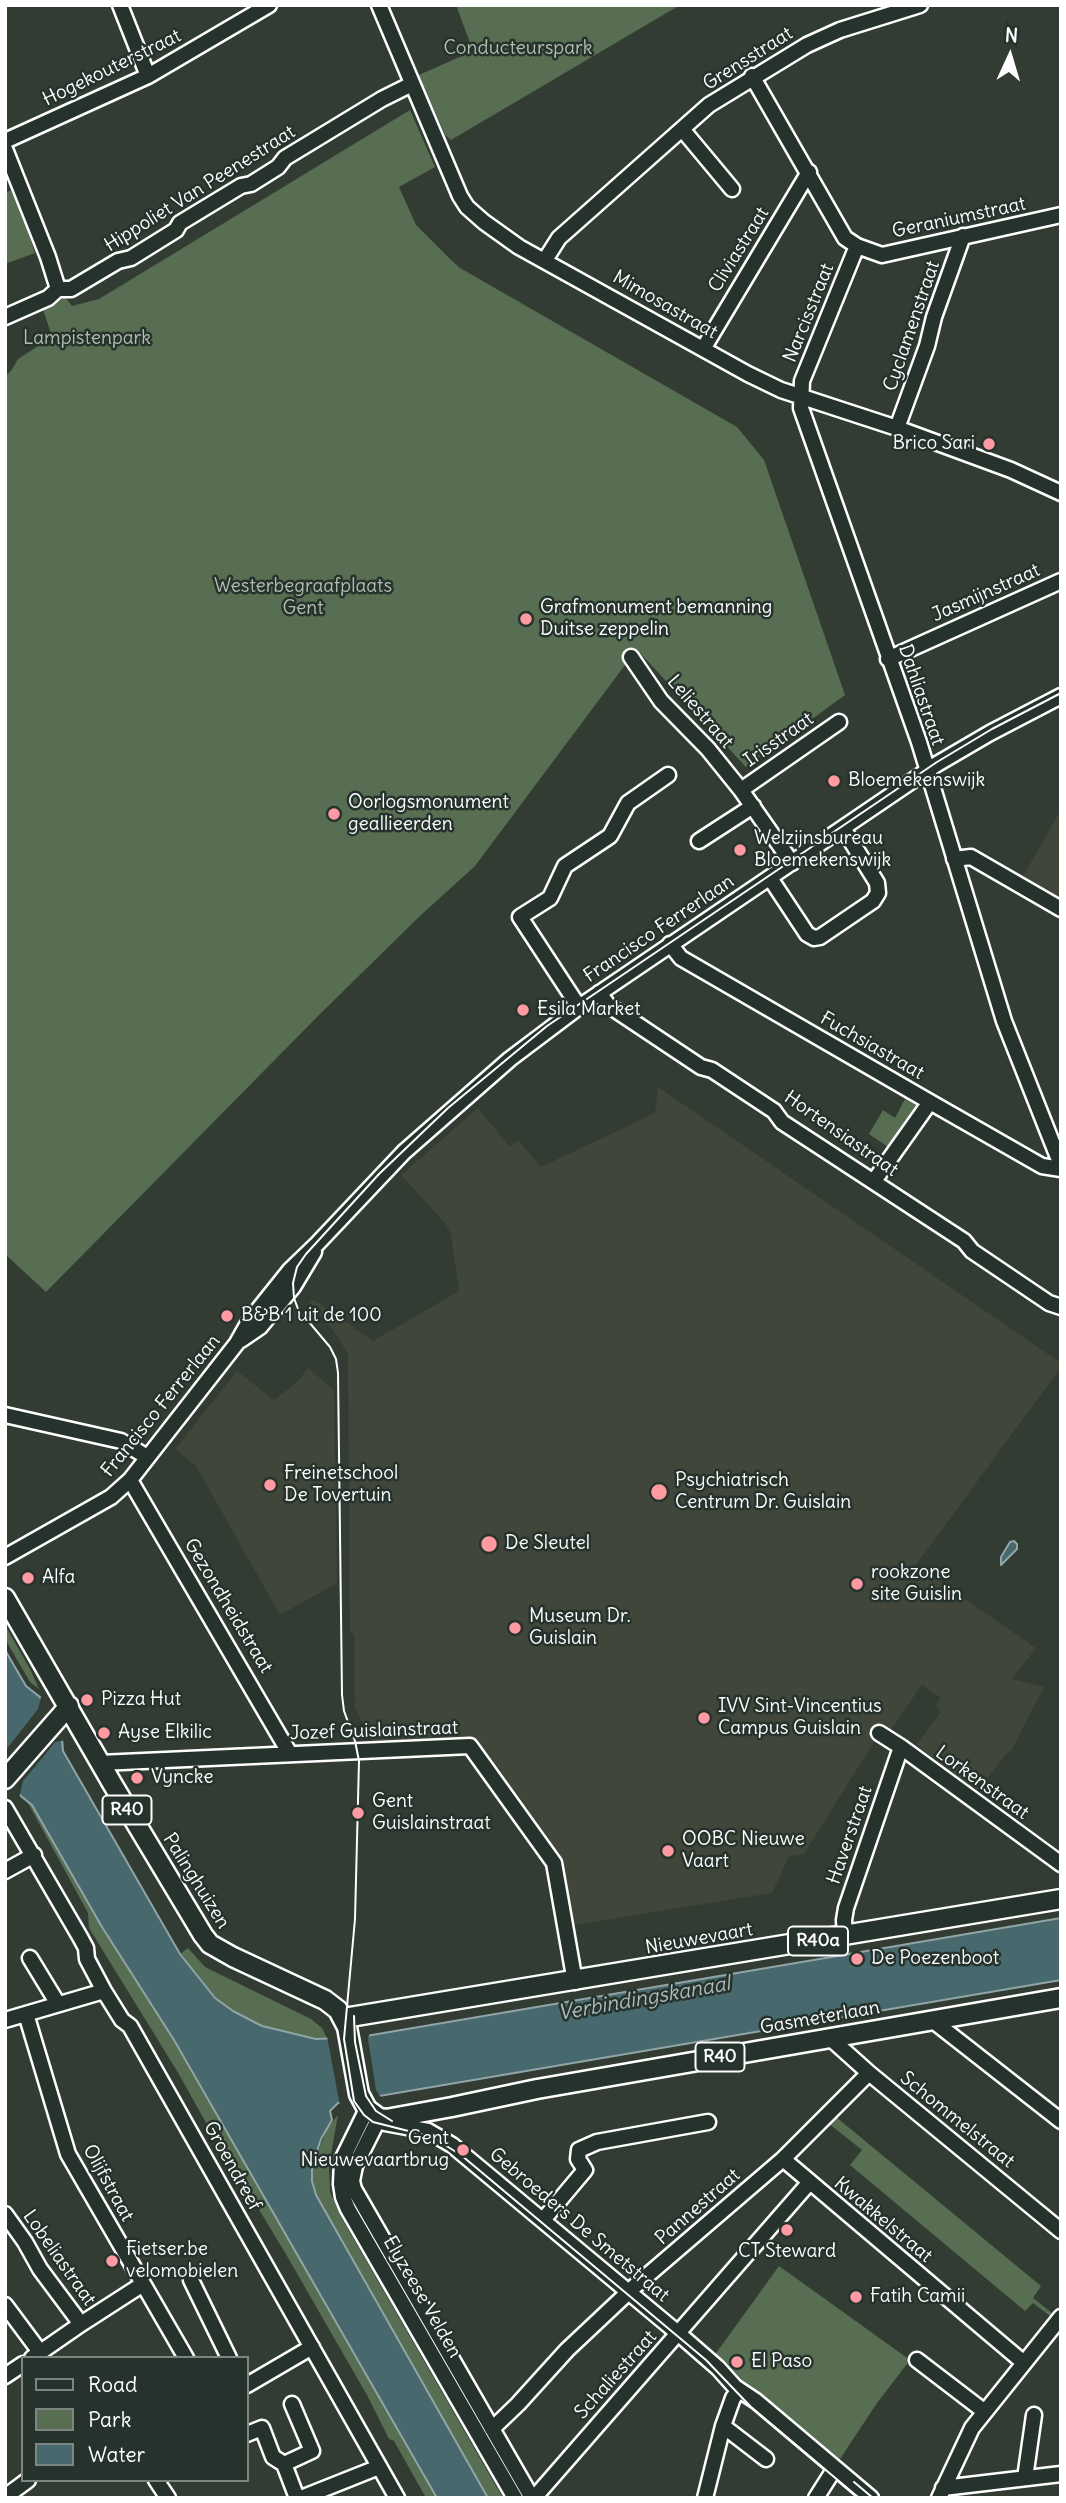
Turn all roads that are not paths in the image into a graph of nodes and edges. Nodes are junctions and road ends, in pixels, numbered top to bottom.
1 (120, 5) edge
2 (269, 5) edge
3 (379, 5) edge
4 (920, 5) edge
5 (148, 76) junction
6 (752, 76) junction
7 (412, 84) junction
8 (682, 129) junction
9 (5, 141) edge
10 (5, 149) edge
11 (809, 172) junction
12 (11, 181) edge
13 (732, 188) dead end
14 (1061, 215) edge
15 (963, 236) junction
16 (857, 246) junction
17 (545, 260) junction
18 (58, 289) junction
19 (5, 317) edge
20 (703, 349) junction
21 (801, 396) junction
22 (897, 428) junction
23 (1061, 493) edge
24 (1061, 581) edge
25 (631, 657) dead end
26 (888, 659) junction
27 (1061, 696) edge
28 (839, 722) dead end
29 (927, 771) junction
30 (668, 775) dead end
31 (741, 790) junction
32 (753, 806) junction
33 (843, 828) junction
34 (699, 841) dead end
35 (954, 859) junction
36 (792, 863) junction
37 (770, 878) junction
38 (1061, 909) edge
39 (670, 944) junction
40 (598, 993) junction
41 (579, 1007) junction
42 (930, 1102) junction
43 (1061, 1167) edge
44 (874, 1181) junction
45 (1061, 1307) edge
46 (5, 1415) edge
47 (147, 1457) junction
48 (130, 1480) junction
49 (5, 1558) edge
50 (5, 1598) edge
51 (61, 1707) junction
52 (879, 1733) dead end
53 (901, 1747) junction
54 (290, 1754) junction
55 (100, 1763) junction
56 (5, 1764) edge
57 (5, 1779) edge
58 (5, 1808) edge
59 (34, 1855) junction
60 (1061, 1864) edge
61 (5, 1871) edge
62 (1061, 1899) edge
63 (845, 1936) junction
64 (30, 1958) dead end
65 (575, 1982) junction
66 (104, 1991) junction
67 (1061, 1998) edge
68 (58, 2004) junction
69 (26, 2014) junction
70 (5, 2020) edge
71 (932, 2020) junction
72 (346, 2026) junction
73 (830, 2038) junction
74 (869, 2073) junction
75 (370, 2111) junction
76 (1061, 2121) edge
77 (708, 2122) dead end
78 (783, 2159) junction
79 (809, 2183) junction
80 (5, 2214) edge
81 (543, 2220) junction
82 (1061, 2231) edge
83 (191, 2280) dead end
84 (143, 2284) junction
85 (629, 2292) junction
86 (5, 2305) edge
87 (1061, 2317) edge
88 (81, 2324) junction
89 (679, 2333) junction
90 (312, 2347) junction
91 (36, 2355) edge
92 (185, 2356) edge
93 (228, 2356) edge
94 (917, 2360) dead end
95 (1024, 2363) junction
96 (21, 2365) edge
97 (5, 2376) edge
98 (248, 2384) edge
99 (739, 2390) junction
100 (292, 2403) dead end
101 (985, 2412) junction
102 (1034, 2415) dead end
103 (723, 2426) junction
104 (492, 2429) junction
105 (248, 2434) edge
106 (766, 2459) dead end
107 (284, 2464) junction
108 (379, 2468) junction
109 (833, 2471) junction
110 (1061, 2474) edge
111 (1025, 2478) junction
112 (25, 2482) edge
113 (157, 2482) edge
114 (941, 2493) edge
115 (5, 2497) edge
116 (168, 2498) edge
117 (299, 2498) edge
118 (397, 2498) edge
119 (515, 2498) edge
120 (533, 2498) edge
121 (705, 2498) edge
122 (816, 2498) edge
123 (861, 2498) edge
124 (871, 2498) edge

1 - 5 street
2 - 5 street, Hogekouterstraat
3 - 7 street, Mimosastraat
4 - 6 street, Grensstraat
5 - 9 street, Hogekouterstraat
6 - 8 street, Grensstraat
6 - 11 street
7 - 17 street, Mimosastraat
7 - 18 street, Hippoliet Van Peenestraat
8 - 13 street
8 - 17 street, Grensstraat
10 - 12 street
11 - 16 street
11 - 20 street, Cliviastraat
12 - 18 street
14 - 15 street, Geraniumstraat
15 - 16 street, Geraniumstraat
15 - 22 street, Cyclamenstraat
16 - 21 street, Narcisstraat
17 - 20 street, Mimosastraat
18 - 19 street, Hippoliet Van Peenestraat
20 - 21 street, Mimosastraat
21 - 22 street, Mimosastraat
21 - 26 street, Dahliastraat
22 - 23 street, Mimosastraat
24 - 26 street, Jasmijnstraat
25 - 31 street, Leliestraat
26 - 29 street, Dahliastraat
27 - 29 street, Francisco Ferrerlaan
28 - 31 street, Irisstraat
29 - 33 street, Francisco Ferrerlaan
29 - 35 street, Dahliastraat
30 - 41 street
31 - 32 street, Leliestraat
32 - 34 street
32 - 36 street, Leliestraat
33 - 36 street, Francisco Ferrerlaan
33 - 37 street
35 - 38 street
35 - 43 street, Dahliastraat
36 - 37 street, Francisco Ferrerlaan
37 - 39 street, Francisco Ferrerlaan
39 - 40 street, Francisco Ferrerlaan
39 - 42 street, Fuchsiastraat
40 - 41 street, Francisco Ferrerlaan
40 - 44 street, Hortensiastraat
41 - 47 street, Francisco Ferrerlaan
42 - 43 street, Fuchsiastraat
42 - 44 street
44 - 45 street, Hortensiastraat
46 - 47 street
47 - 48 street, Francisco Ferrerlaan
48 - 49 street, Francisco Ferrerlaan
48 - 54 street, Gezondheidstraat
50 - 51 main road, Palinghuizen
51 - 55 main road, Palinghuizen / R40
51 - 56 main road
51 - 57 main road
52 - 53 street, Lorkenstraat
53 - 60 street, Lorkenstraat
53 - 63 street, Haverstraat
54 - 55 street, Jozef Guislainstraat
54 - 65 street, Jozef Guislainstraat
55 - 72 main road, Palinghuizen / R40
58 - 59 street, Groendreef
59 - 61 street
59 - 66 street, Groendreef
62 - 63 main road, Nieuwevaart / R40a
63 - 65 main road, Nieuwevaart / R40a
64 - 68 street
65 - 72 main road, Nieuwevaart / R40a
66 - 68 street
66 - 90 street, Groendreef
67 - 71 main road, Gasmeterlaan / R40
68 - 69 street
69 - 70 street
69 - 84 street, Olijfstraat
71 - 73 main road, Gasmeterlaan / R40
71 - 76 street
72 - 75 main road
73 - 74 street, Schommelstraat
73 - 75 main road, Gasmeterlaan / R40
74 - 78 street, Pannestraat
74 - 82 street, Schommelstraat
75 - 81 street, Gebroeders De Smetstraat
75 - 104 street, Elyzeese Velden
75 - 119 street, Elyzeese Velden
77 - 81 street
78 - 79 street, Kwakkelstraat
78 - 85 street, Pannestraat
79 - 89 street, Schaliestraat
79 - 95 street, Kwakkelstraat
80 - 88 street, Lobeliastraat
81 - 85 street, Gebroeders De Smetstraat
83 - 93 street
84 - 88 street
84 - 92 street, Olijfstraat
85 - 89 street, Gebroeders De Smetstraat
85 - 104 street, Pannestraat
86 - 91 street
87 - 95 street
88 - 91 street
89 - 99 street, Gebroeders De Smetstraat
89 - 120 street, Schaliestraat
90 - 98 street
90 - 108 street, Groendreef
94 - 101 street
95 - 101 street
96 - 97 street
99 - 103 street
99 - 109 street, Gebroeders De Smetstraat
100 - 107 street
101 - 114 street
102 - 111 street
103 - 106 street
103 - 121 street
104 - 120 street, Elyzeese Velden
105 - 107 street
107 - 117 street
108 - 117 street
108 - 118 street, Groendreef
109 - 122 street
109 - 123 street, Gebroeders De Smetstraat
109 - 124 street, Gebroeders De Smetstraat
110 - 111 street
111 - 114 street
112 - 115 street
113 - 116 street

